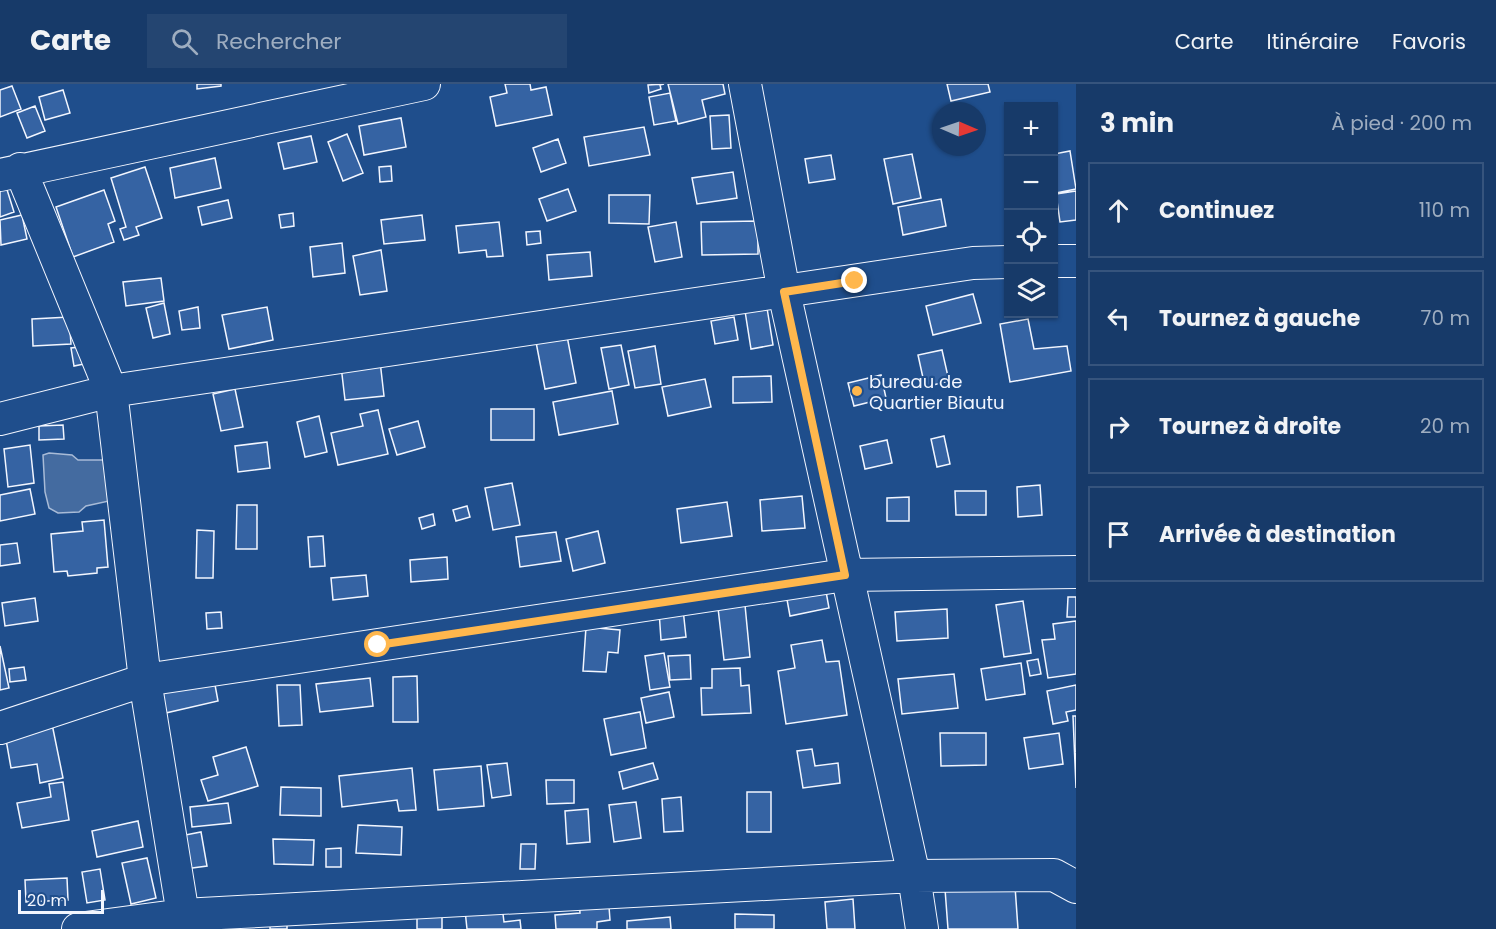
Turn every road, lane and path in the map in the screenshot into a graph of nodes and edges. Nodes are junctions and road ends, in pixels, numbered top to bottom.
1 (424, 84) edge
2 (745, 84) edge
3 (10, 172) edge
4 (1058, 261) edge
5 (1076, 261) edge
6 (1004, 262) edge
7 (784, 292) junction
8 (111, 391) junction
9 (0, 419) edge
10 (1076, 573) edge
11 (845, 575) junction
12 (145, 680) junction
13 (0, 728) edge
14 (914, 876) junction
15 (1076, 886) edge
16 (183, 915) junction
17 (78, 929) edge
18 (922, 929) edge

1 - 3 street
2 - 7 street
3 - 8 street
4 - 5 street
6 - 7 street
7 - 8 street
7 - 11 street
8 - 9 street
8 - 12 street
10 - 11 street
11 - 12 street
11 - 14 street
12 - 13 street
12 - 16 street
14 - 15 street
14 - 16 street
14 - 18 street
16 - 17 street

